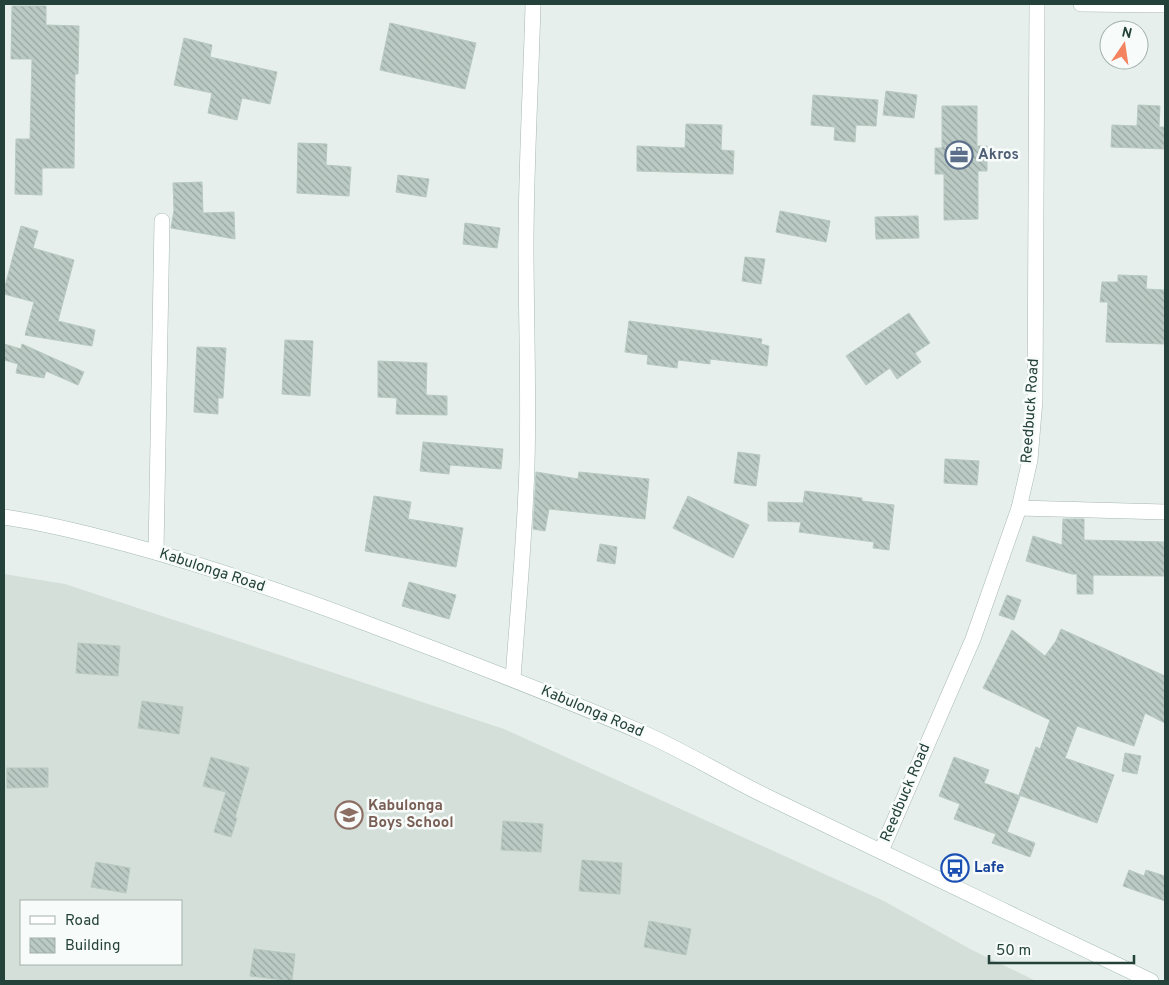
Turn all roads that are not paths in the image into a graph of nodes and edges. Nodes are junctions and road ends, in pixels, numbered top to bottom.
1 (533, 4) edge
2 (1037, 4) edge
3 (1081, 4) edge
4 (1165, 5) edge
5 (162, 221) dead end
6 (1019, 508) junction
7 (1165, 512) edge
8 (4, 517) edge
9 (156, 552) junction
10 (514, 679) junction
11 (881, 850) junction
12 (1151, 981) edge

1 - 10 street
2 - 6 street, Reedbuck Road
3 - 4 street
5 - 9 street
6 - 7 street
6 - 11 street, Reedbuck Road
8 - 9 street, Kabulonga Road
9 - 10 street, Kabulonga Road
10 - 11 street, Kabulonga Road
11 - 12 street, Kabulonga Road

